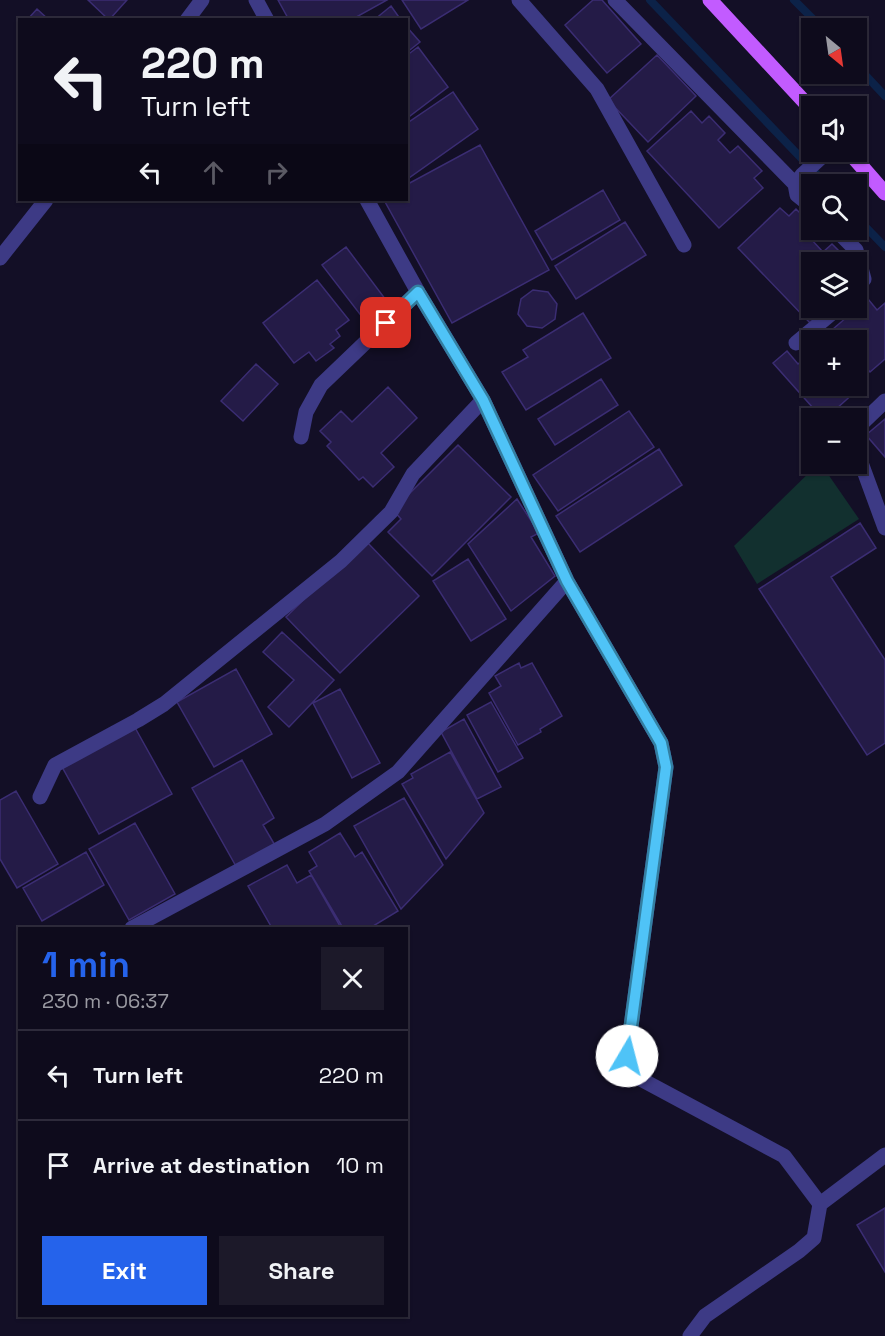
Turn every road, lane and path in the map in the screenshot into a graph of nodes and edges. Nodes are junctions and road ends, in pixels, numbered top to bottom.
1 (202, 0) edge
2 (256, 0) edge
3 (519, 0) edge
4 (615, 0) edge
5 (710, 0) edge
6 (188, 18) edge
7 (266, 18) edge
8 (801, 98) edge
9 (817, 162) edge
10 (859, 162) edge
11 (799, 179) junction
12 (884, 188) edge
13 (801, 198) edge
14 (45, 201) edge
15 (368, 201) edge
16 (846, 240) edge
17 (684, 245) dead end
18 (857, 252) edge
19 (0, 258) edge
20 (418, 292) junction
21 (826, 318) edge
22 (796, 343) dead end
23 (483, 400) junction
24 (885, 401) edge
25 (867, 418) edge
26 (301, 437) dead end
27 (866, 474) edge
28 (884, 522) edge
29 (567, 581) junction
30 (40, 797) dead end
31 (134, 927) edge
32 (885, 1155) edge
33 (820, 1204) junction
34 (690, 1336) edge

1 - 6 street
2 - 7 street
3 - 17 street
4 - 11 street
5 - 8 main road
9 - 11 street
10 - 12 main road
11 - 13 street
14 - 19 street
15 - 20 street
16 - 18 street
20 - 23 street
20 - 26 street
21 - 22 street
23 - 29 street
23 - 30 street
24 - 25 street
27 - 28 street
29 - 31 street
29 - 33 street
32 - 33 street
33 - 34 street

